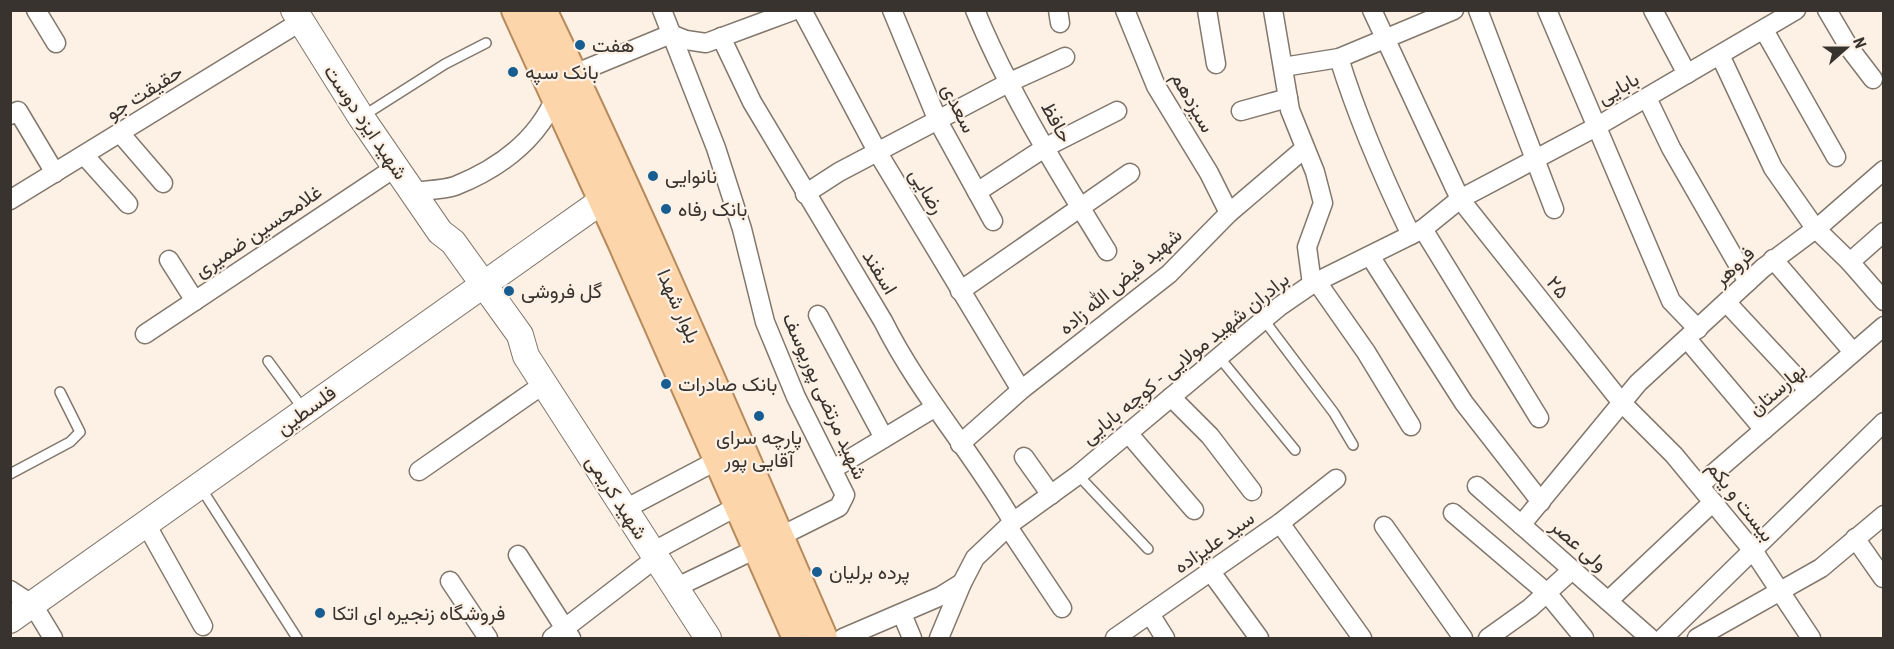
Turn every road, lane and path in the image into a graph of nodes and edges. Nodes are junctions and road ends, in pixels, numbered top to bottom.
1 (36, 10) edge
2 (516, 10) edge
3 (542, 10) edge
4 (662, 10) edge
5 (795, 10) edge
6 (802, 10) edge
7 (892, 10) edge
8 (975, 10) edge
9 (1208, 10) edge
10 (1273, 10) edge
11 (1372, 10) edge
12 (1454, 10) edge
13 (1478, 10) edge
14 (1547, 10) edge
15 (1653, 10) edge
16 (1827, 10) edge
17 (1795, 11) edge
18 (1130, 12) edge
19 (297, 16) edge
20 (761, 16) edge
21 (1764, 30) junction
22 (671, 34) junction
23 (721, 37) junction
24 (1385, 40) junction
25 (56, 43) dead end
26 (486, 44) dead end
27 (1720, 56) junction
28 (1065, 57) dead end
29 (1340, 58) junction
30 (1216, 64) dead end
31 (1283, 67) junction
32 (574, 74) junction
33 (1687, 74) junction
34 (1873, 79) dead end
35 (1010, 82) junction
36 (556, 96) junction
37 (1288, 98) junction
38 (1647, 98) junction
39 (1117, 111) dead end
40 (1241, 111) dead end
41 (10, 115) edge
42 (361, 117) junction
43 (938, 121) junction
44 (1596, 127) junction
45 (120, 133) junction
46 (1046, 147) junction
47 (1304, 149) junction
48 (878, 153) junction
49 (84, 155) junction
50 (1836, 157) dead end
51 (1533, 159) junction
52 (396, 167) junction
53 (1884, 170) edge
54 (55, 172) junction
55 (1130, 173) dead end
56 (163, 183) dead end
57 (413, 192) junction
58 (977, 192) junction
59 (805, 194) junction
60 (1460, 199) junction
61 (10, 200) edge
62 (603, 200) junction
63 (128, 204) dead end
64 (1081, 208) junction
65 (1554, 209) dead end
66 (1229, 213) junction
67 (993, 222) dead end
68 (1815, 228) junction
69 (1417, 232) junction
70 (1884, 232) edge
71 (1107, 251) dead end
72 (1370, 256) junction
73 (1773, 259) junction
74 (169, 260) dead end
75 (1850, 262) junction
76 (1748, 282) junction
77 (1315, 283) junction
78 (478, 287) junction
79 (960, 291) junction
80 (195, 301) junction
81 (1884, 301) edge
82 (1727, 303) junction
83 (818, 315) dead end
84 (1264, 320) junction
85 (1884, 326) edge
86 (145, 334) dead end
87 (1693, 334) junction
88 (1853, 352) junction
89 (1219, 357) junction
90 (268, 361) dead end
91 (544, 384) junction
92 (1021, 390) junction
93 (1809, 391) junction
94 (60, 392) dead end
95 (1170, 397) junction
96 (1622, 403) junction
97 (934, 408) junction
98 (304, 411) junction
99 (1539, 418) dead end
100 (1884, 423) edge
101 (1411, 426) dead end
102 (1764, 430) junction
103 (1128, 433) junction
104 (884, 438) junction
105 (960, 444) junction
106 (1353, 445) dead end
107 (1295, 450) dead end
108 (1024, 457) dead end
109 (718, 460) junction
110 (832, 469) junction
111 (419, 471) dead end
112 (10, 474) edge
113 (1078, 475) junction
114 (1336, 479) dead end
115 (1700, 485) junction
116 (200, 486) junction
117 (1477, 486) dead end
118 (1252, 491) dead end
119 (1051, 495) junction
120 (1541, 502) junction
121 (1713, 502) junction
122 (738, 506) junction
123 (625, 509) junction
124 (1194, 510) dead end
125 (1453, 513) dead end
126 (1884, 515) edge
127 (1280, 523) junction
128 (146, 524) junction
129 (1011, 524) junction
130 (1521, 525) junction
131 (1383, 526) dead end
132 (1855, 538) junction
133 (768, 543) junction
134 (1148, 549) dead end
135 (1754, 552) junction
136 (518, 555) dead end
137 (654, 555) junction
138 (1572, 570) junction
139 (1211, 572) junction
140 (1883, 578) edge
141 (450, 581) dead end
142 (962, 583) junction
143 (675, 588) junction
144 (10, 590) edge
145 (1779, 590) junction
146 (1547, 592) junction
147 (1608, 601) junction
148 (33, 605) junction
149 (1062, 608) dead end
150 (902, 614) junction
151 (1150, 614) junction
152 (10, 620) edge
153 (202, 626) dead end
154 (563, 635) edge
155 (53, 639) edge
156 (297, 639) edge
157 (488, 639) edge
158 (708, 639) edge
159 (796, 639) edge
160 (823, 639) edge
161 (843, 639) edge
162 (912, 639) edge
163 (939, 639) edge
164 (1115, 639) edge
165 (1165, 639) edge
166 (1259, 639) edge
167 (1362, 639) edge
168 (1463, 639) edge
169 (1488, 639) edge
170 (1584, 639) edge
171 (1650, 639) edge
172 (1663, 639) edge
173 (1697, 639) edge
174 (1811, 639) edge

1 - 25 street
2 - 36 main road, بلوار شهدا
3 - 32 main road, بلوار شهدا
4 - 22 street, شهید مرتضی پوریوسف
5 - 20 street
6 - 48 street, رضایی
7 - 43 street, سعدی
8 - 35 street, حافظ
9 - 30 street
10 - 31 street
11 - 24 street, ۲۵
12 - 24 street
13 - 51 street
14 - 44 street
15 - 33 street
16 - 34 street
17 - 21 street, بابایی
18 - 66 street, سیزدهم
19 - 42 main road, شهید ایزد دوست
19 - 45 street, حقیقت جو
20 - 23 street
21 - 27 street, بابایی
21 - 50 street
22 - 23 street
22 - 32 street
22 - 110 street, شهید مرتضی پوریوسف
23 - 59 street, اسفند
24 - 29 street
24 - 60 street, ۲۵
26 - 42 lane
27 - 33 street, بابایی
27 - 68 street
28 - 35 street
29 - 31 street
29 - 69 street
31 - 37 street
32 - 133 main road, بلوار شهدا
33 - 38 street, بابایی
35 - 43 street
35 - 46 street, حافظ
36 - 57 street
36 - 62 main road, بلوار شهدا
37 - 40 street
37 - 47 street
38 - 44 street, بابایی
38 - 76 street
39 - 46 street
41 - 54 street
42 - 52 main road, شهید ایزد دوست
43 - 48 street
43 - 58 street, سعدی
44 - 51 street, بابایی
44 - 87 street
45 - 49 street, حقیقت جو
45 - 56 street
46 - 58 street
46 - 64 street, حافظ
47 - 66 street, شهید فیض الله زاده
47 - 77 street
48 - 59 street
48 - 79 street, رضایی
49 - 54 street, حقیقت جو
49 - 63 street
51 - 60 street, بابایی
51 - 65 street
52 - 57 main road, شهید ایزد دوست
52 - 80 street, غلامحسین ضمیری
53 - 68 street, فروهر
54 - 61 street, حقیقت جو
55 - 64 street
57 - 78 main road, شهید ایزد دوست
58 - 67 street, سعدی
59 - 97 street, اسفند
60 - 69 street, برادران شهید مولایی - کوچه بابایی
60 - 96 street, ۲۵
62 - 78 main road, فلسطین
62 - 109 main road, بلوار شهدا
64 - 71 street, حافظ
64 - 79 street
66 - 92 street, شهید فیض الله زاده
68 - 73 street, فروهر
68 - 75 street
69 - 72 street, برادران شهید مولایی - کوچه بابایی
69 - 99 street
70 - 75 street
72 - 77 street, برادران شهید مولایی - کوچه بابایی
72 - 120 street
73 - 76 street, فروهر
73 - 88 street
74 - 80 street
75 - 81 street
76 - 82 street, فروهر
77 - 84 street, برادران شهید مولایی - کوچه بابایی
77 - 101 street
78 - 91 main road, شهید کریمی
78 - 98 main road, فلسطین
79 - 92 street, رضایی
80 - 86 street, غلامحسین ضمیری
82 - 87 street, فروهر
82 - 93 street
83 - 104 street
84 - 89 street, برادران شهید مولایی - کوچه بابایی
84 - 106 lane
85 - 88 street, بهارستان
87 - 96 street, فروهر
87 - 102 street
88 - 93 street, بهارستان
89 - 95 street, برادران شهید مولایی - کوچه بابایی
89 - 107 lane
90 - 98 lane
91 - 111 street
91 - 123 main road, شهید کریمی
92 - 105 street, شهید فیض الله زاده
93 - 102 street, بهارستان
94 - 112 lane
95 - 103 street, برادران شهید مولایی - کوچه بابایی
95 - 118 street
96 - 115 street, بیست و یکم
96 - 120 street, فروهر
97 - 104 street
97 - 105 street, اسفند
98 - 116 main road, فلسطین
100 - 135 street
102 - 115 street, بهارستان
103 - 113 street, برادران شهید مولایی - کوچه بابایی
103 - 124 street
104 - 110 street
105 - 129 street, اسفند
108 - 119 street
109 - 122 main road, بلوار شهدا
109 - 123 street
110 - 133 street, شهید مرتضی پوریوسف
113 - 119 street, برادران شهید مولایی - کوچه بابایی
113 - 134 lane
114 - 127 street, سید علیزاده
115 - 121 street, بیست و یکم
116 - 128 main road, فلسطین
116 - 156 lane
117 - 130 street, ولی عصر
119 - 129 street, برادران شهید مولایی - کوچه بابایی
120 - 130 street, فروهر
121 - 135 street, بیست و یکم
121 - 147 street
122 - 133 main road, بلوار شهدا
122 - 137 street
123 - 137 main road, شهید کریمی
125 - 146 street
126 - 132 street
127 - 139 street, سید علیزاده
127 - 167 street
128 - 148 main road, فلسطین
128 - 153 street
129 - 142 street, برادران شهید مولایی - کوچه بابایی
129 - 149 street, اسفند
130 - 138 street, ولی عصر
131 - 168 street
132 - 140 street
132 - 145 street
133 - 143 street
133 - 159 main road, بلوار شهدا
133 - 160 main road, بلوار شهدا
135 - 145 street, بیست و یکم
135 - 172 street
136 - 154 street
137 - 143 main road, شهید کریمی
137 - 154 street
138 - 146 street
138 - 147 street, ولی عصر
139 - 151 street, سید علیزاده
139 - 166 street
141 - 157 street
142 - 150 street
142 - 163 street, برادران شهید مولایی - کوچه بابایی
143 - 158 main road, شهید کریمی
144 - 148 street
145 - 173 street
145 - 174 street, بیست و یکم
146 - 169 street
146 - 170 street
147 - 171 street, ولی عصر
148 - 152 main road, فلسطین
148 - 155 street
150 - 161 street
150 - 162 street
151 - 164 street, سید علیزاده
151 - 165 street

